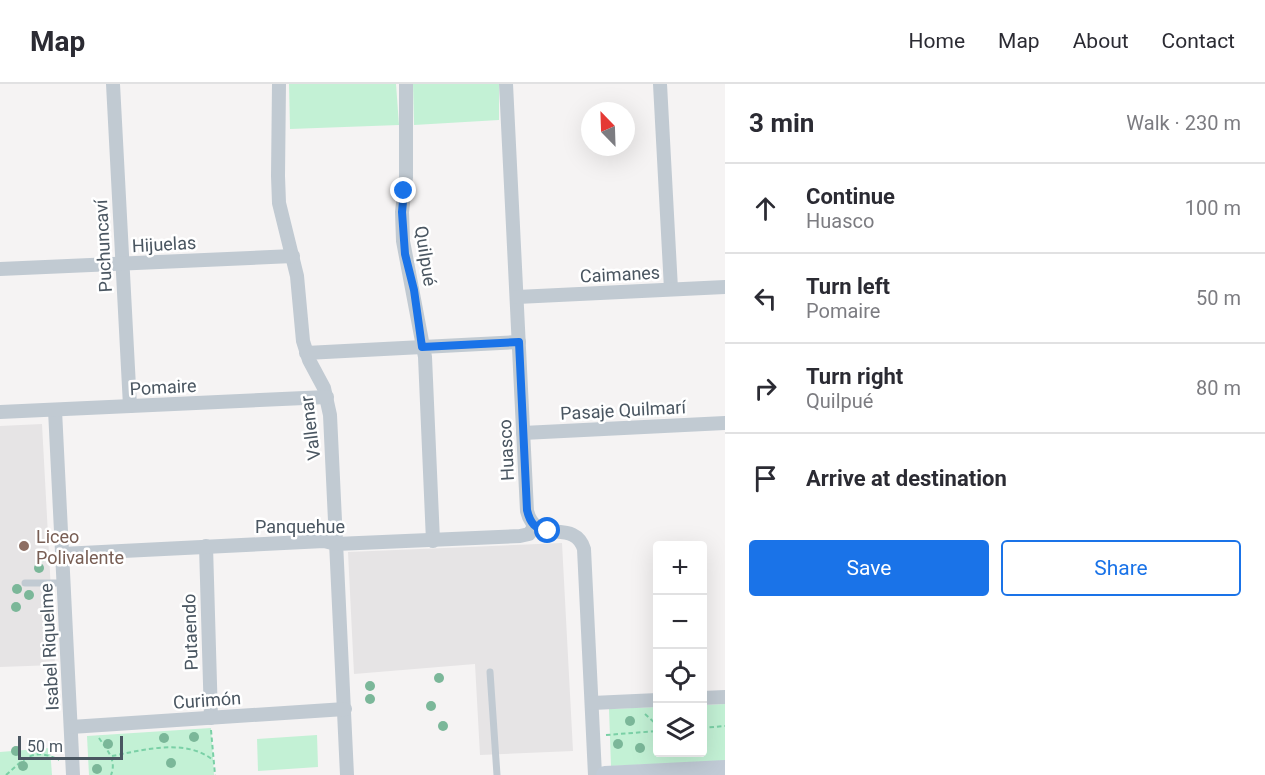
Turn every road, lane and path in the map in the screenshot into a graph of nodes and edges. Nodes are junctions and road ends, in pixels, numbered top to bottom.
1 (113, 84) edge
2 (279, 84) edge
3 (406, 84) edge
4 (506, 84) edge
5 (660, 84) edge
6 (293, 256) junction
7 (122, 264) junction
8 (0, 269) edge
9 (725, 287) edge
10 (671, 290) junction
11 (517, 297) junction
12 (519, 342) junction
13 (422, 347) junction
14 (306, 353) junction
15 (327, 397) junction
16 (130, 406) junction
17 (55, 410) junction
18 (0, 412) edge
19 (725, 423) edge
20 (523, 433) junction
21 (535, 526) junction
22 (433, 540) junction
23 (336, 544) junction
24 (206, 546) junction
25 (62, 554) junction
26 (25, 583) dead end
27 (64, 583) junction
28 (490, 672) dead end
29 (725, 697) edge
30 (707, 698) edge
31 (653, 700) edge
32 (592, 703) junction
33 (345, 709) junction
34 (211, 718) junction
35 (90, 725) junction
36 (725, 726) edge
37 (71, 727) junction
38 (707, 728) edge
39 (653, 731) edge
40 (593, 736) junction
41 (112, 756) junction
42 (213, 760) junction
43 (725, 769) edge
44 (72, 771) edge
45 (704, 772) edge
46 (6, 775) edge
47 (111, 775) edge
48 (215, 775) edge
49 (347, 775) edge
50 (497, 775) edge
51 (595, 775) edge
52 (605, 775) edge

1 - 7 street, Puchuncaví
2 - 6 street, Vallenar
3 - 13 street, Quilpué
4 - 11 street, Huasco
5 - 10 street
6 - 7 street, Hijuelas
6 - 14 street, Vallenar
7 - 8 street, Hijuelas
7 - 16 street, Puchuncaví
9 - 10 street, Caimanes
10 - 11 street, Caimanes
11 - 12 street, Huasco
12 - 13 street
12 - 20 street, Huasco
13 - 14 street
13 - 22 street, Quilpué
14 - 15 street, Vallenar
15 - 16 street, Pomaire
15 - 23 street, Vallenar
16 - 17 street, Pomaire
17 - 18 street, Pomaire
17 - 25 street, Isabel Riquelme
19 - 20 street, Pasaje Quilmarí
20 - 21 street, Huasco
21 - 22 street, Panquehue
21 - 32 street
22 - 23 street, Panquehue
23 - 24 street, Panquehue
23 - 33 street, Vallenar
24 - 25 street, Panquehue
24 - 34 street, Putaendo
25 - 27 street, Isabel Riquelme
26 - 27 lane
27 - 37 street, Isabel Riquelme
28 - 50 lane
29 - 30 street
31 - 32 street
32 - 40 street
33 - 34 street, Curimón
33 - 49 street, Vallenar
34 - 35 street, Curimón
34 - 42 path
35 - 37 street, Curimón
35 - 41 path
36 - 38 path
37 - 44 street, Isabel Riquelme
39 - 40 path
40 - 51 street
41 - 42 path
41 - 47 path
42 - 48 path
43 - 45 street
44 - 46 path
45 - 52 street

